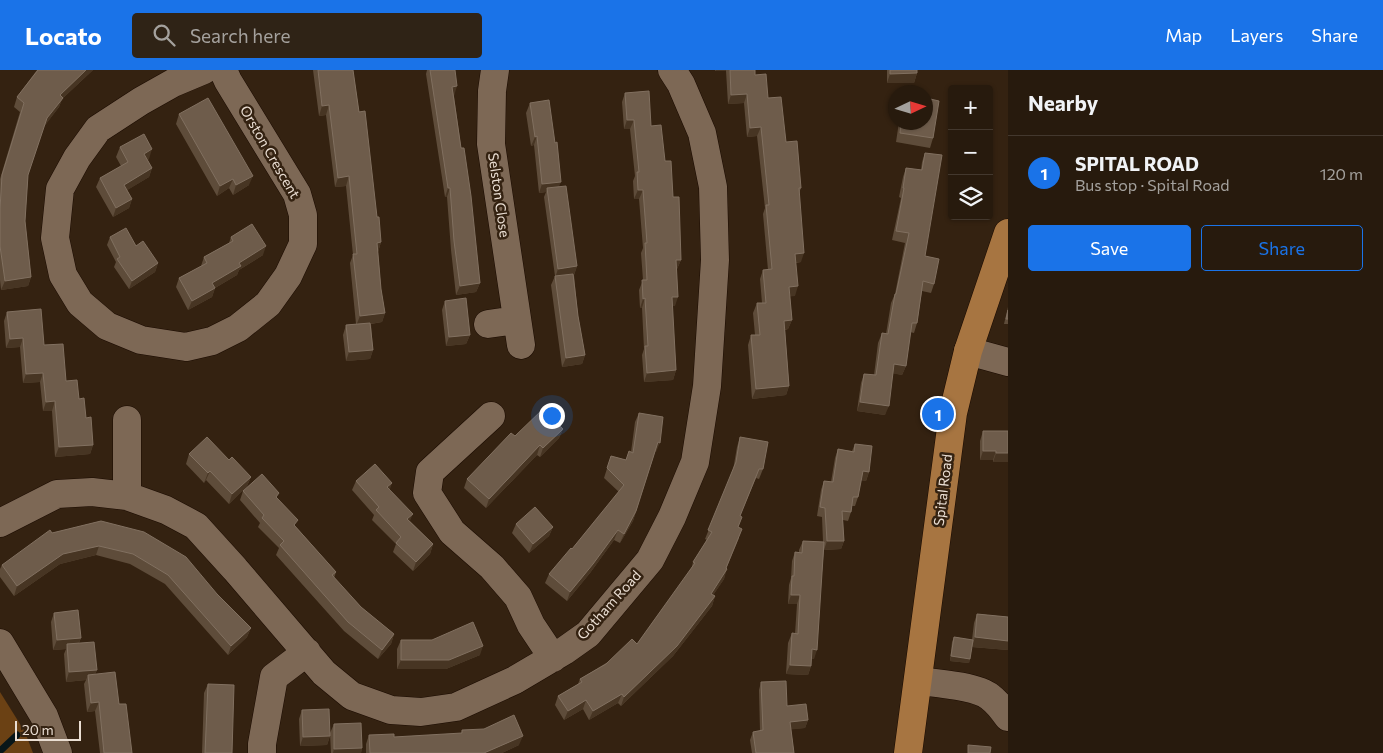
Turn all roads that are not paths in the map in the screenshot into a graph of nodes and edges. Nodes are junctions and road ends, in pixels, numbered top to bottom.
1 (204, 70) edge
2 (223, 70) edge
3 (495, 70) edge
4 (672, 70) edge
5 (1008, 233) edge
6 (488, 324) dead end
7 (968, 351) junction
8 (1008, 362) edge
9 (490, 416) dead end
10 (134, 435) dead end
11 (127, 496) junction
12 (0, 523) edge
13 (0, 643) edge
14 (307, 652) junction
15 (553, 658) junction
16 (918, 682) junction
17 (1008, 717) edge
18 (58, 753) edge
19 (262, 753) edge
20 (908, 753) edge

1 - 2 street, Orston Crescent
3 - 6 street, Selston Close
4 - 15 street, Gotham Road
5 - 7 main road, Spital Road
7 - 8 street
7 - 16 main road, Spital Road
9 - 15 street
10 - 11 street
11 - 12 street, Gotham Road
11 - 14 street, Gotham Road
13 - 18 street
14 - 15 street, Gotham Road
14 - 19 street
16 - 17 street
16 - 20 main road, Spital Road

